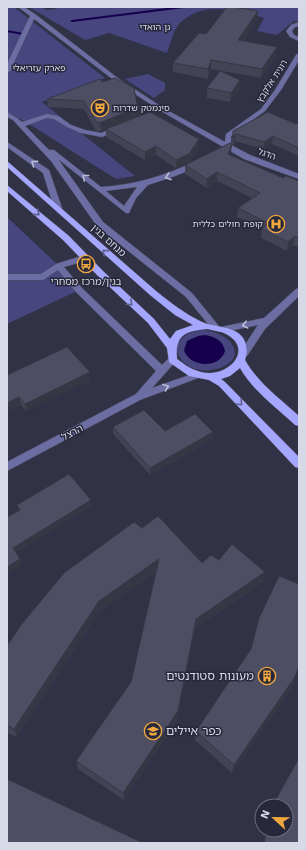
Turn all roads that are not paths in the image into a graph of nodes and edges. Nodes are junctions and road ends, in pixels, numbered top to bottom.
1 (21, 7) edge
2 (33, 15) junction
3 (299, 24) edge
4 (299, 39) edge
5 (299, 55) edge
6 (7, 71) edge
7 (7, 114) edge
8 (7, 119) edge
9 (20, 125) junction
10 (122, 127) edge
11 (7, 144) edge
12 (226, 149) junction
13 (205, 160) edge
14 (7, 163) edge
15 (299, 177) edge
16 (144, 185) junction
17 (7, 187) edge
18 (100, 189) junction
19 (58, 208) junction
20 (85, 258) junction
21 (59, 266) junction
22 (7, 277) edge
23 (299, 291) edge
24 (265, 321) junction
25 (202, 326) junction
26 (220, 328) junction
27 (171, 346) junction
28 (242, 357) junction
29 (172, 360) junction
30 (162, 371) junction
31 (195, 376) junction
32 (211, 378) junction
33 (137, 397) junction
34 (299, 422) edge
35 (299, 464) edge
36 (7, 467) edge

1 - 2 street, הדגל
2 - 6 street
2 - 12 street, הדגל
3 - 4 street
5 - 12 street, רונית אלקבץ
7 - 9 street
8 - 9 street
9 - 10 street
18 -> 9 street
9 - 26 street
19 -> 11 street
12 - 15 street, הדגל
13 -> 16 street
14 - 19 main road, מנחם בגין
16 - 18 street
16 - 18 street
17 -> 20 main road
25 -> 19 main road, מנחם בגין
20 - 21 street
20 -> 27 main road
21 - 22 street
21 - 30 street
23 - 24 street
24 -> 26 street
24 - 28 street
25 - 26 main road
25 - 27 main road
26 - 28 main road
27 - 29 main road
28 - 32 main road
28 - 34 main road
29 - 30 street, הרצל
29 - 31 main road
30 - 33 street, הרצל
31 - 32 main road
33 -> 31 street, הרצל
32 -> 35 main road
33 - 36 street, הרצל

